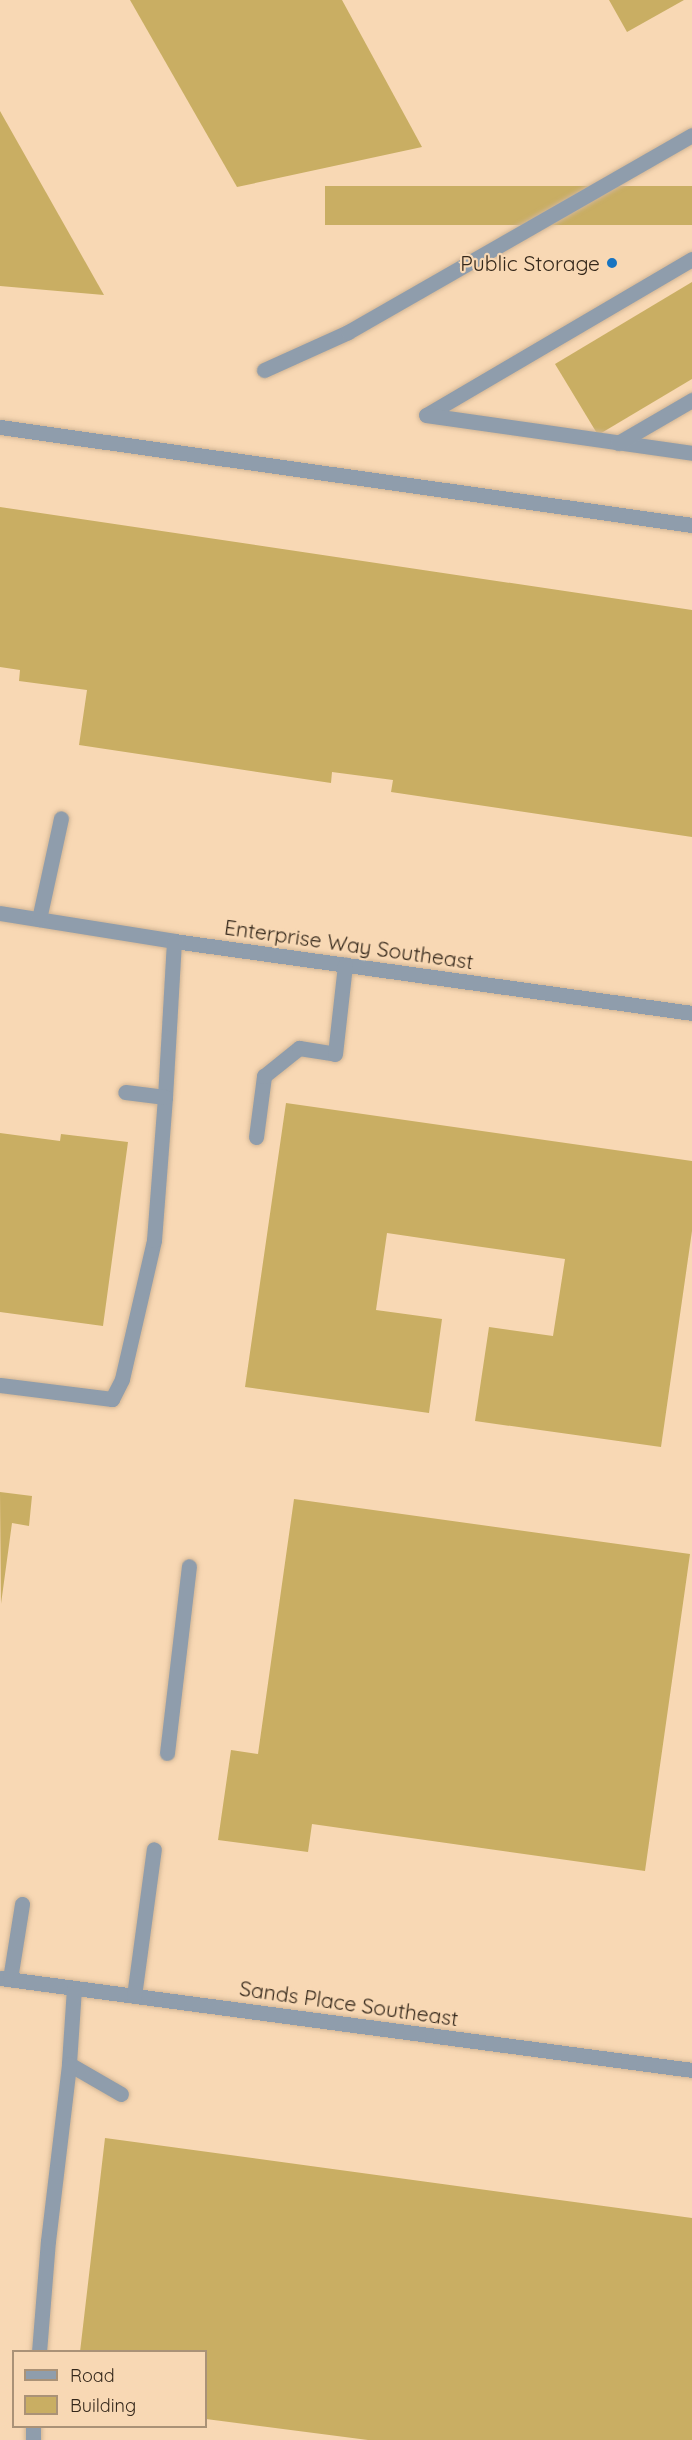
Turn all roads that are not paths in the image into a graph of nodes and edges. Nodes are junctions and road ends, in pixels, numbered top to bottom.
1 (692, 135) edge
2 (692, 259) edge
3 (264, 370) dead end
4 (692, 400) edge
5 (0, 427) edge
6 (618, 443) junction
7 (692, 453) edge
8 (692, 525) edge
9 (61, 818) dead end
10 (0, 913) edge
11 (39, 919) junction
12 (174, 941) junction
13 (345, 965) junction
14 (692, 1013) edge
15 (125, 1092) dead end
16 (165, 1097) junction
17 (256, 1137) dead end
18 (0, 1385) edge
19 (189, 1566) dead end
20 (167, 1753) dead end
21 (154, 1849) dead end
22 (22, 1904) dead end
23 (5, 1979) edge
24 (74, 1988) junction
25 (134, 1996) junction
26 (69, 2064) junction
27 (692, 2070) edge
28 (121, 2094) dead end
29 (39, 2350) edge

1 - 3 street
2 - 6 street
4 - 6 street
5 - 8 street
6 - 7 street
9 - 11 street
10 - 11 street, Enterprise Way Southeast
11 - 12 street, Enterprise Way Southeast
12 - 13 street, Enterprise Way Southeast
12 - 16 street
13 - 14 street, Enterprise Way Southeast
13 - 17 street
15 - 16 street
16 - 18 street
19 - 20 street
21 - 25 street
22 - 23 street
23 - 24 street, Sands Place Southeast
24 - 25 street, Sands Place Southeast
24 - 26 street
25 - 27 street, Sands Place Southeast
26 - 28 street
26 - 29 street

